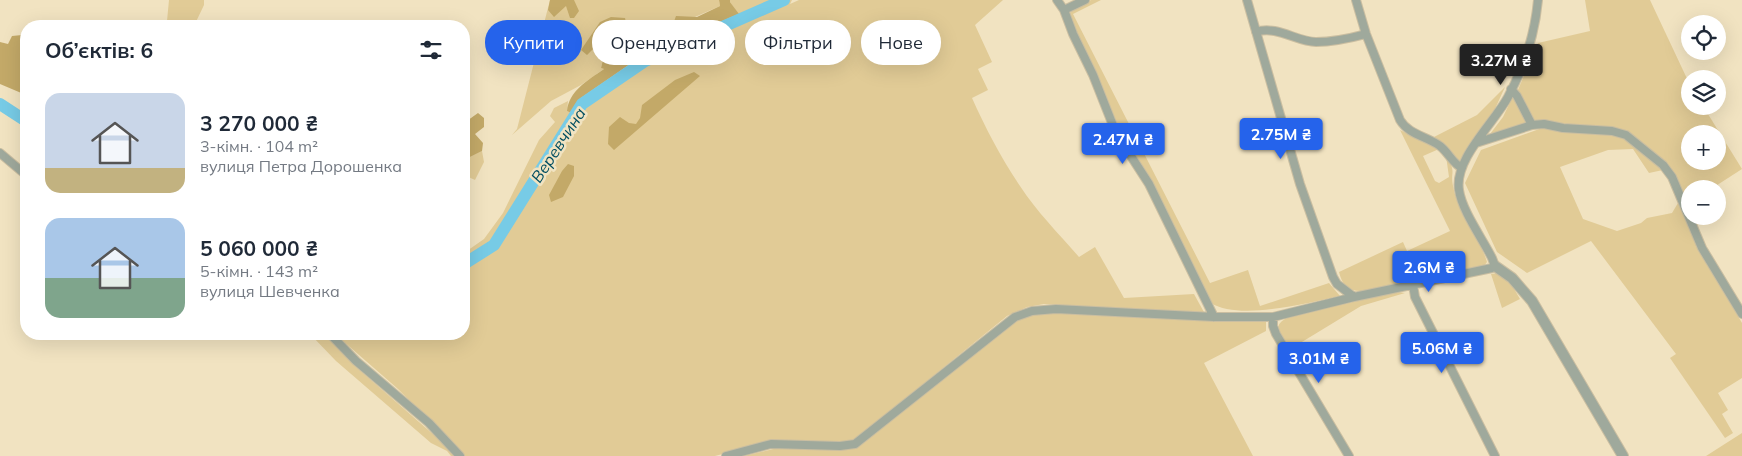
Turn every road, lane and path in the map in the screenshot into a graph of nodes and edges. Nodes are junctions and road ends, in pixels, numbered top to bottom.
1 (1057, 0) edge
2 (1085, 0) edge
3 (1246, 0) edge
4 (1356, 0) edge
5 (1538, 0) edge
6 (1064, 10) junction
7 (1256, 32) junction
8 (1366, 34) junction
9 (1512, 89) junction
10 (1532, 125) junction
11 (1476, 143) junction
12 (0, 153) edge
13 (1462, 168) junction
14 (20, 170) edge
15 (1495, 266) junction
16 (1412, 285) junction
17 (1354, 297) junction
18 (1742, 314) edge
19 (1214, 317) junction
20 (1273, 317) junction
21 (336, 340) edge
22 (460, 456) edge
23 (726, 456) edge
24 (1350, 456) edge
25 (1495, 456) edge
26 (1623, 456) edge

1 - 6 street
2 - 6 street
3 - 7 street
4 - 8 street
5 - 9 street
6 - 19 street
7 - 8 street
7 - 17 street
8 - 13 street
9 - 10 street
9 - 11 street
10 - 11 street
10 - 18 street
11 - 13 street
12 - 14 street
13 - 15 street
15 - 16 street
15 - 26 street
16 - 17 street
16 - 25 street
17 - 20 street
19 - 20 street
19 - 23 street
20 - 24 street
21 - 22 street

